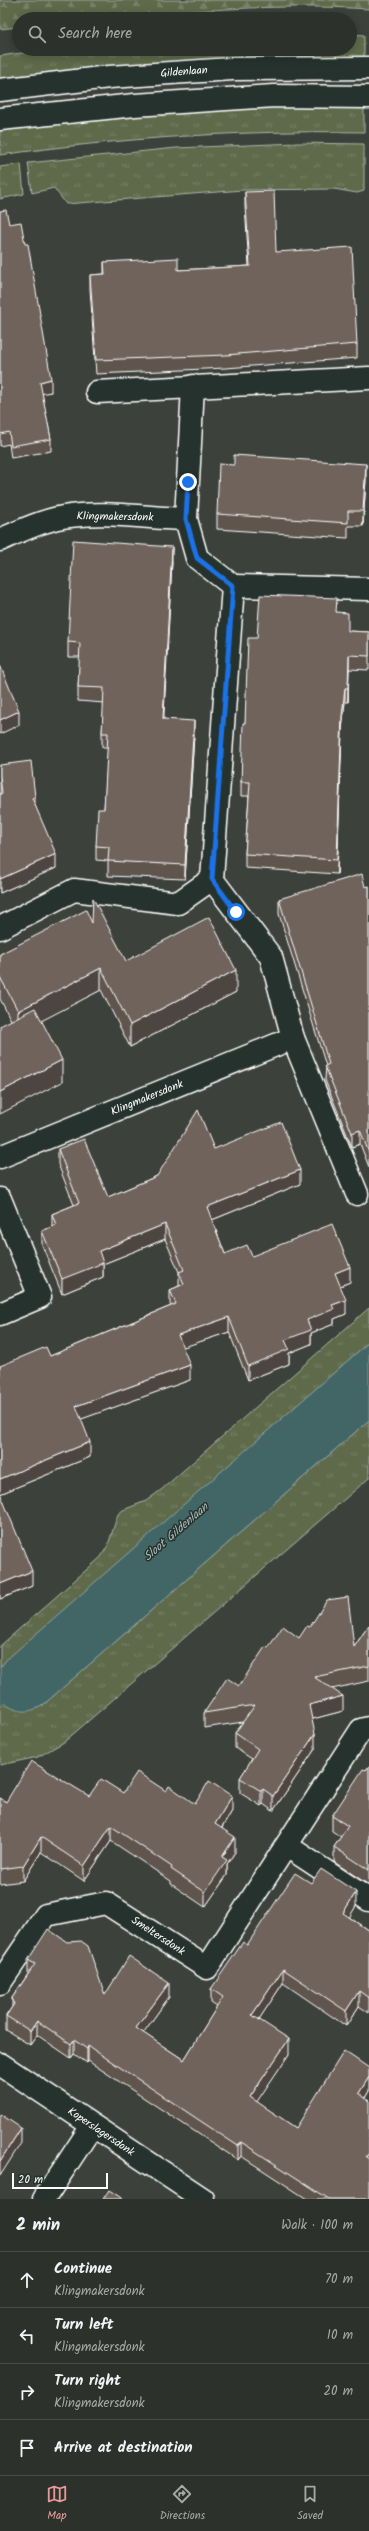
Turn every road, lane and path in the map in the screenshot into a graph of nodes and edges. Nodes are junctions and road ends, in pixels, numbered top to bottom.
1 (369, 68) edge
2 (0, 90) edge
3 (369, 97) edge
4 (0, 119) edge
5 (369, 378) edge
6 (193, 386) junction
7 (97, 392) dead end
8 (186, 519) junction
9 (0, 540) edge
10 (233, 586) junction
11 (369, 589) edge
12 (212, 879) junction
13 (0, 928) edge
14 (293, 1038) junction
15 (0, 1157) edge
16 (357, 1194) dead end
17 (0, 1199) edge
18 (0, 1314) edge
19 (369, 1728) edge
20 (287, 1846) junction
21 (369, 1900) edge
22 (0, 1982) edge
23 (0, 2064) edge
24 (92, 2126) junction
25 (44, 2199) edge
26 (203, 2199) edge

1 - 2 street, Gildenlaan
3 - 4 street
5 - 6 street
6 - 7 street
6 - 8 street
8 - 9 street, Klingmakersdonk
8 - 10 street
10 - 11 street
10 - 12 street
12 - 13 street
12 - 14 street
14 - 15 street, Klingmakersdonk
14 - 16 street
17 - 18 street
19 - 20 street, Smeltersdonk
20 - 21 street
20 - 22 street, Smeltersdonk
23 - 24 street, Koperslagersdonk
24 - 25 street
24 - 26 street, Koperslagersdonk

